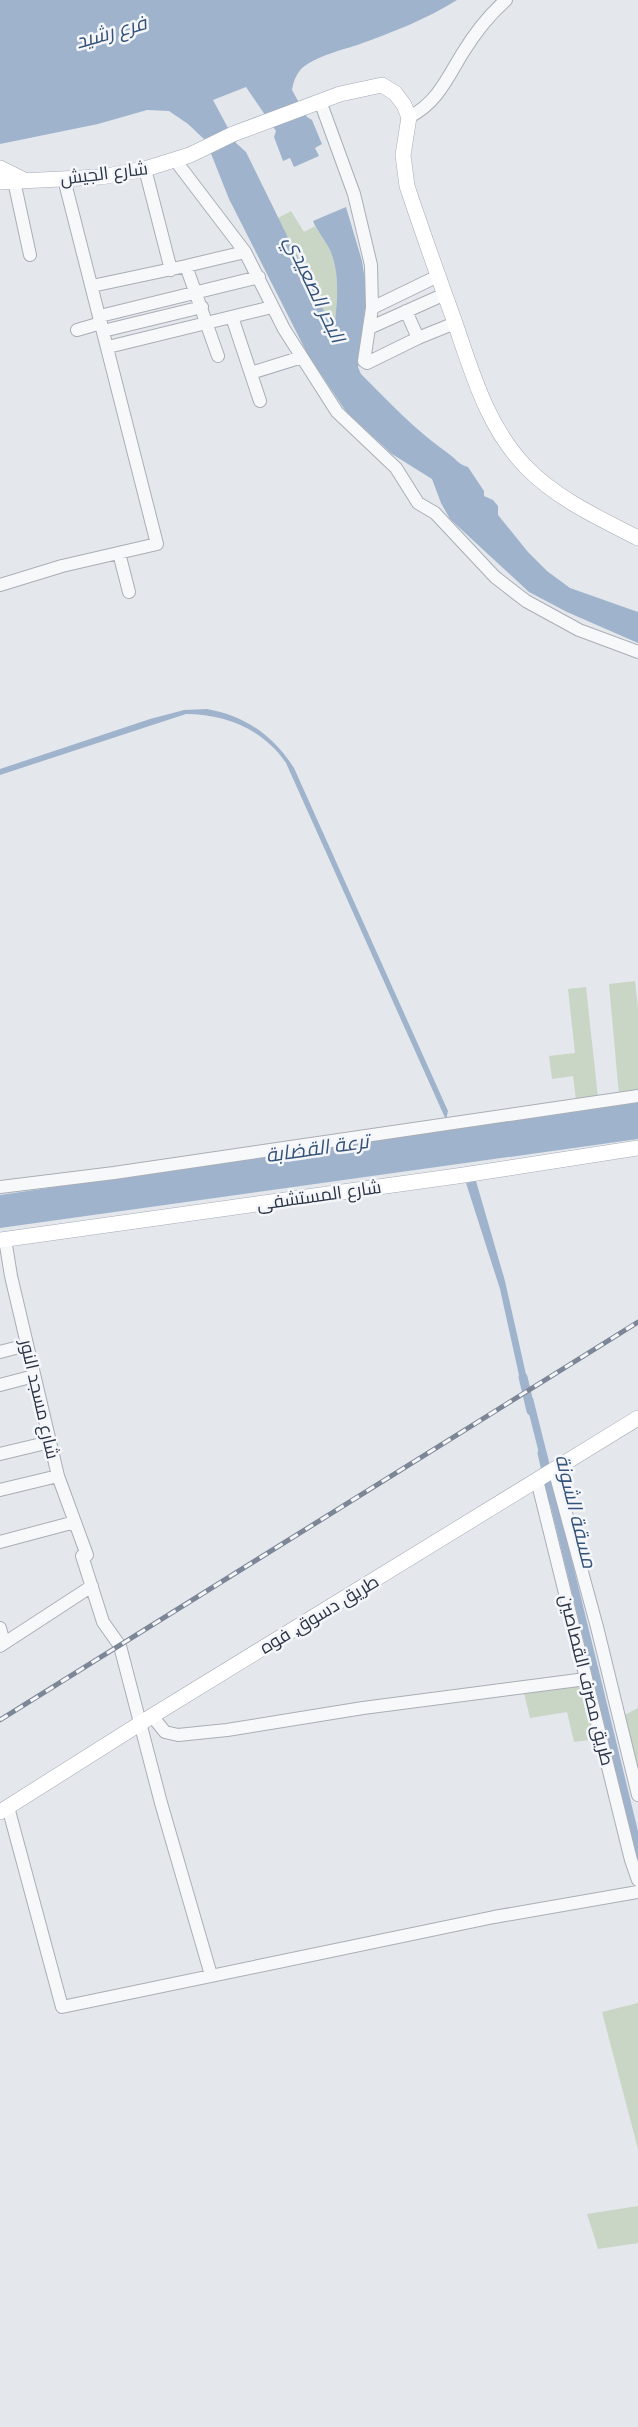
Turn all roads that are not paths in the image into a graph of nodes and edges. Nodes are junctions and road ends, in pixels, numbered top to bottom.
1 (506, 0) edge
2 (316, 102) junction
3 (409, 117) junction
4 (175, 160) junction
5 (0, 168) edge
6 (145, 169) junction
7 (64, 179) junction
8 (13, 181) edge
9 (245, 252) junction
10 (30, 255) dead end
11 (186, 266) junction
12 (171, 270) junction
13 (438, 276) junction
14 (259, 277) junction
15 (92, 286) junction
16 (197, 293) junction
17 (445, 294) junction
18 (202, 307) junction
19 (272, 307) junction
20 (372, 308) junction
21 (406, 311) junction
22 (232, 317) junction
23 (102, 323) junction
24 (208, 323) junction
25 (455, 323) junction
26 (369, 328) junction
27 (77, 330) dead end
28 (417, 338) junction
29 (108, 347) junction
30 (218, 356) dead end
31 (302, 357) junction
32 (251, 373) junction
33 (260, 401) dead end
34 (638, 538) edge
35 (119, 553) junction
36 (0, 585) edge
37 (129, 592) dead end
38 (638, 652) edge
39 (638, 1096) edge
40 (638, 1148) edge
41 (0, 1187) edge
42 (2, 1240) edge
43 (27, 1345) junction
44 (0, 1352) edge
45 (34, 1376) junction
46 (0, 1385) edge
47 (638, 1418) edge
48 (50, 1442) junction
49 (0, 1454) edge
50 (554, 1469) junction
51 (58, 1476) junction
52 (537, 1480) junction
53 (0, 1490) edge
54 (75, 1522) junction
55 (1, 1539) edge
56 (92, 1586) junction
57 (591, 1604) junction
58 (569, 1610) junction
59 (0, 1628) edge
60 (2, 1644) edge
61 (588, 1685) junction
62 (611, 1685) junction
63 (146, 1720) junction
64 (638, 1795) edge
65 (4, 1809) edge
66 (638, 1880) edge
67 (638, 1892) edge
68 (211, 1975) junction

1 - 3 street
2 - 3 main road, شارع الجيش
2 - 4 main road, شارع الجيش
2 - 20 street
3 - 13 main road
4 - 6 main road, شارع الجيش
4 - 9 street
5 - 8 main road
6 - 7 main road, شارع الجيش
6 - 12 street
7 - 8 main road, شارع الجيش
7 - 15 street
8 - 10 street
9 - 11 street
9 - 14 street
11 - 12 street
11 - 16 street
12 - 15 street
13 - 17 main road
13 - 20 street
14 - 16 street
14 - 19 street
15 - 23 street
16 - 18 street
16 - 23 street
17 - 21 street
17 - 25 main road
18 - 23 street
18 - 24 street
19 - 22 street
19 - 31 street
20 - 26 street
21 - 26 street
21 - 28 street
22 - 24 street
22 - 32 street
23 - 27 street
23 - 29 street
24 - 29 street
24 - 30 street
25 - 28 street
25 - 34 main road
26 - 28 street
29 - 35 street
31 - 32 street
31 - 38 street
32 - 33 street
35 - 36 street
35 - 37 street
39 - 41 street
40 - 42 main road, شارع المستشفى
42 - 43 street, شارع مسجد النور
43 - 44 street
43 - 45 street, شارع مسجد النور
45 - 46 street
45 - 48 street, شارع مسجد النور
47 - 50 main road, طريق دسوق, فوه
48 - 49 street
48 - 51 street, شارع مسجد النور
50 - 52 main road, طريق دسوق, فوه
50 - 57 street
51 - 53 street
51 - 54 street, شارع مسجد النور
52 - 58 street, طريق مصرف القصاصين
52 - 63 main road, طريق دسوق, فوه
54 - 55 street
54 - 56 street, شارع مسجد النور
56 - 60 street
56 - 63 street, شارع مسجد النور
57 - 58 street
57 - 62 street
58 - 61 street, طريق مصرف القصاصين
59 - 60 street
61 - 62 street
61 - 63 street
61 - 66 street, طريق مصرف القصاصين
62 - 64 street
63 - 65 main road, طريق دسوق, فوه
63 - 68 street, شارع مسجد النور
65 - 68 street
67 - 68 street

